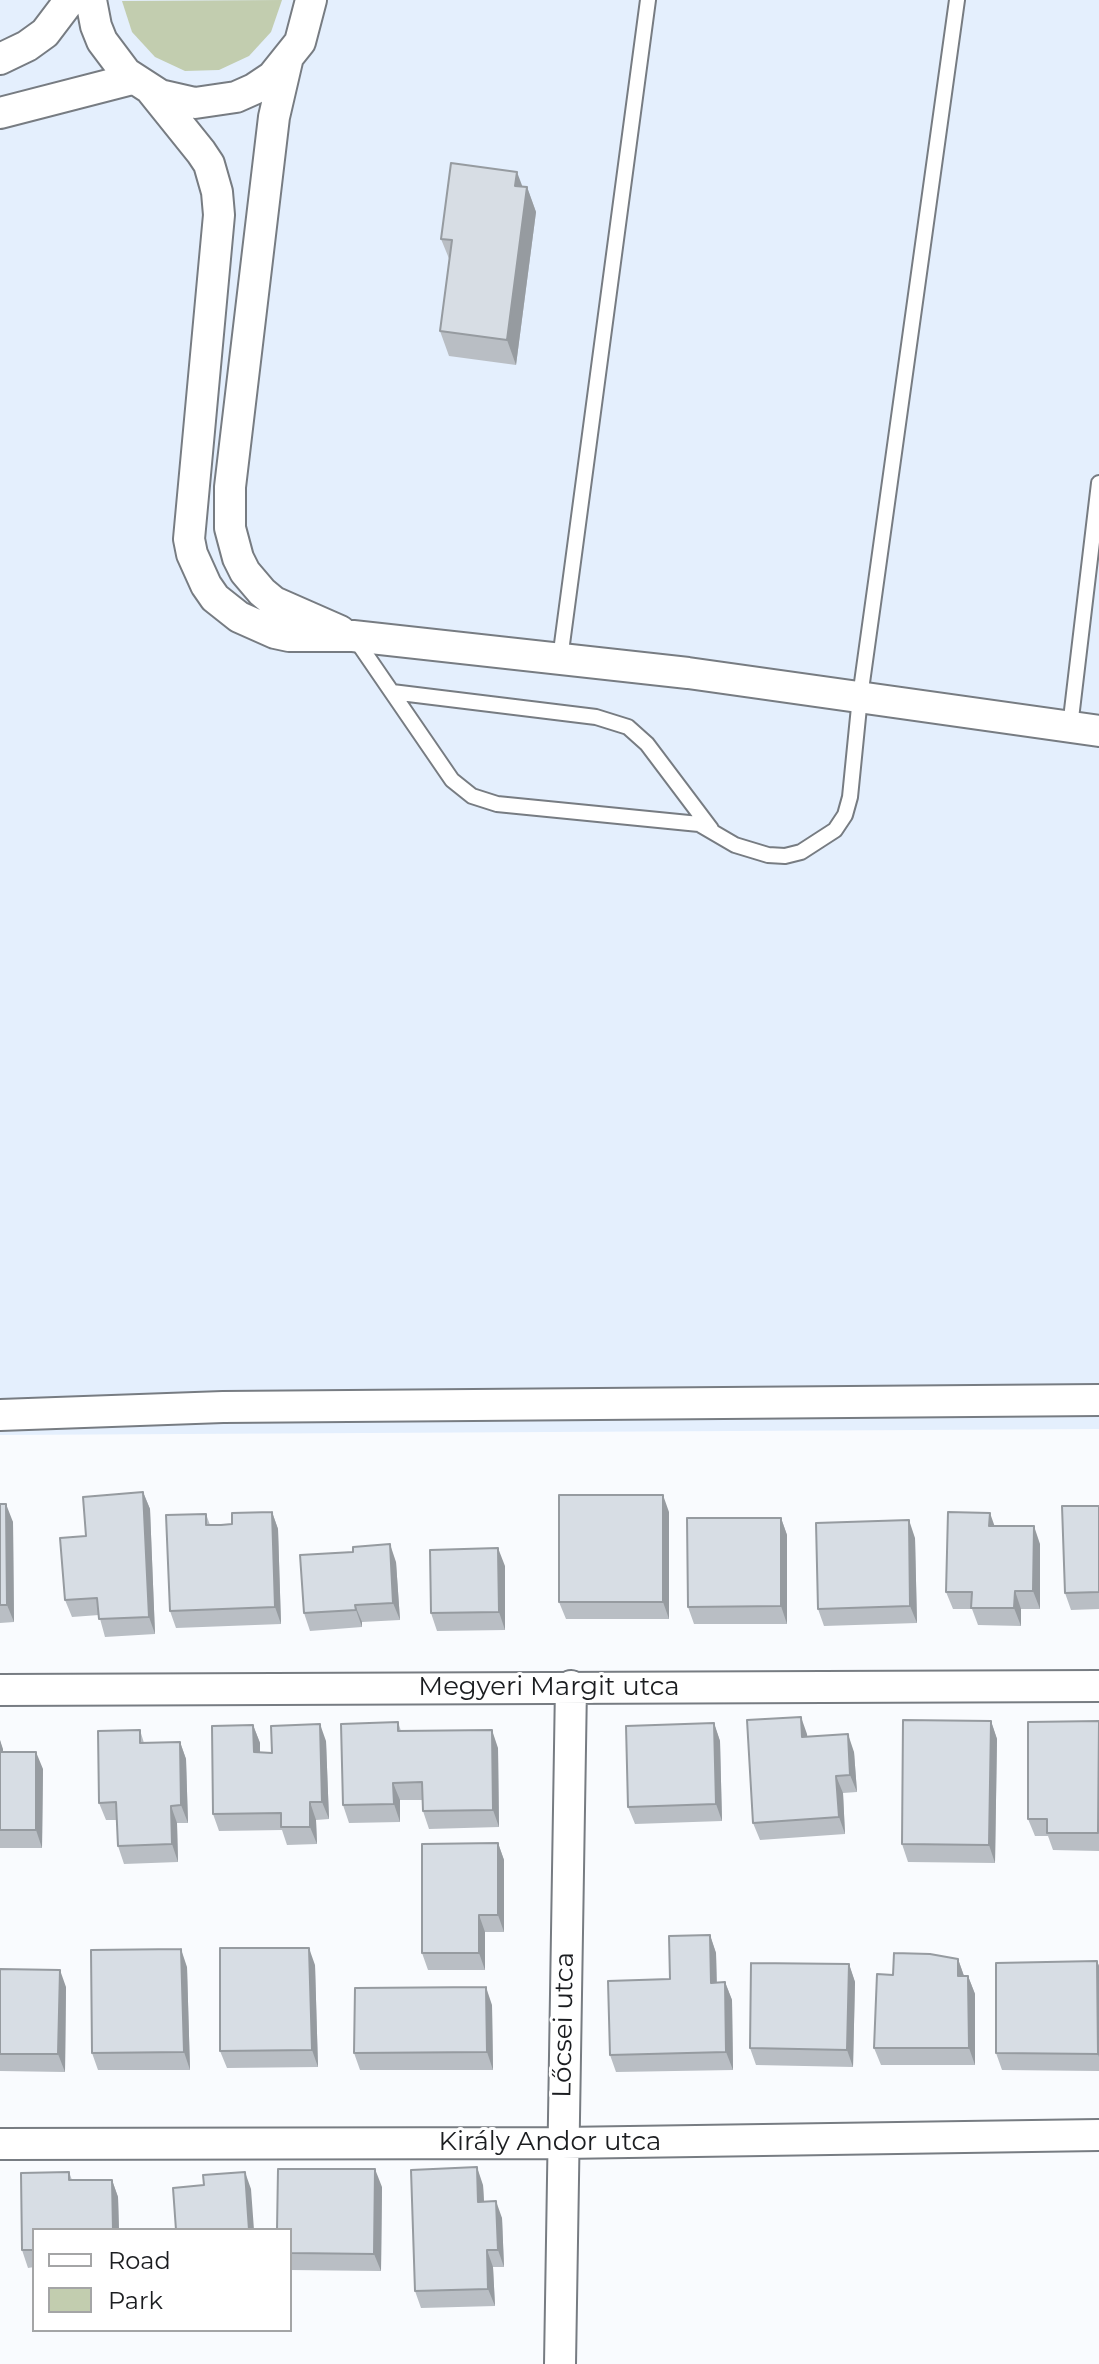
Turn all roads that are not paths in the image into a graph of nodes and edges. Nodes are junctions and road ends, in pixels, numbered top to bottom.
1 (70, 0) edge
2 (91, 0) edge
3 (311, 0) edge
4 (648, 0) edge
5 (957, 0) edge
6 (0, 59) edge
7 (287, 61) junction
8 (142, 85) junction
9 (0, 113) edge
10 (1099, 483) edge
11 (353, 636) junction
12 (560, 659) junction
13 (392, 692) junction
14 (860, 697) junction
15 (1084, 729) edge
16 (711, 829) junction
17 (1099, 1400) edge
18 (0, 1415) edge
19 (571, 1686) junction
20 (1099, 1686) edge
21 (0, 1690) edge
22 (1099, 2135) edge
23 (562, 2143) junction
24 (0, 2144) edge
25 (560, 2364) edge

1 - 6 street
2 - 8 street
3 - 7 street
4 - 12 lane
5 - 14 lane
7 - 8 street
7 - 11 street
8 - 9 street
8 - 11 street
10 - 15 lane
11 - 12 street
11 - 13 lane
12 - 14 street
13 - 16 lane
13 - 16 lane
14 - 15 street
14 - 16 lane
17 - 18 street
19 - 20 street, Megyeri Margit utca
19 - 21 street, Megyeri Margit utca
19 - 23 street, Lőcsei utca
22 - 23 street, Király Andor utca
23 - 24 street, Király Andor utca
23 - 25 street, Lőcsei utca

